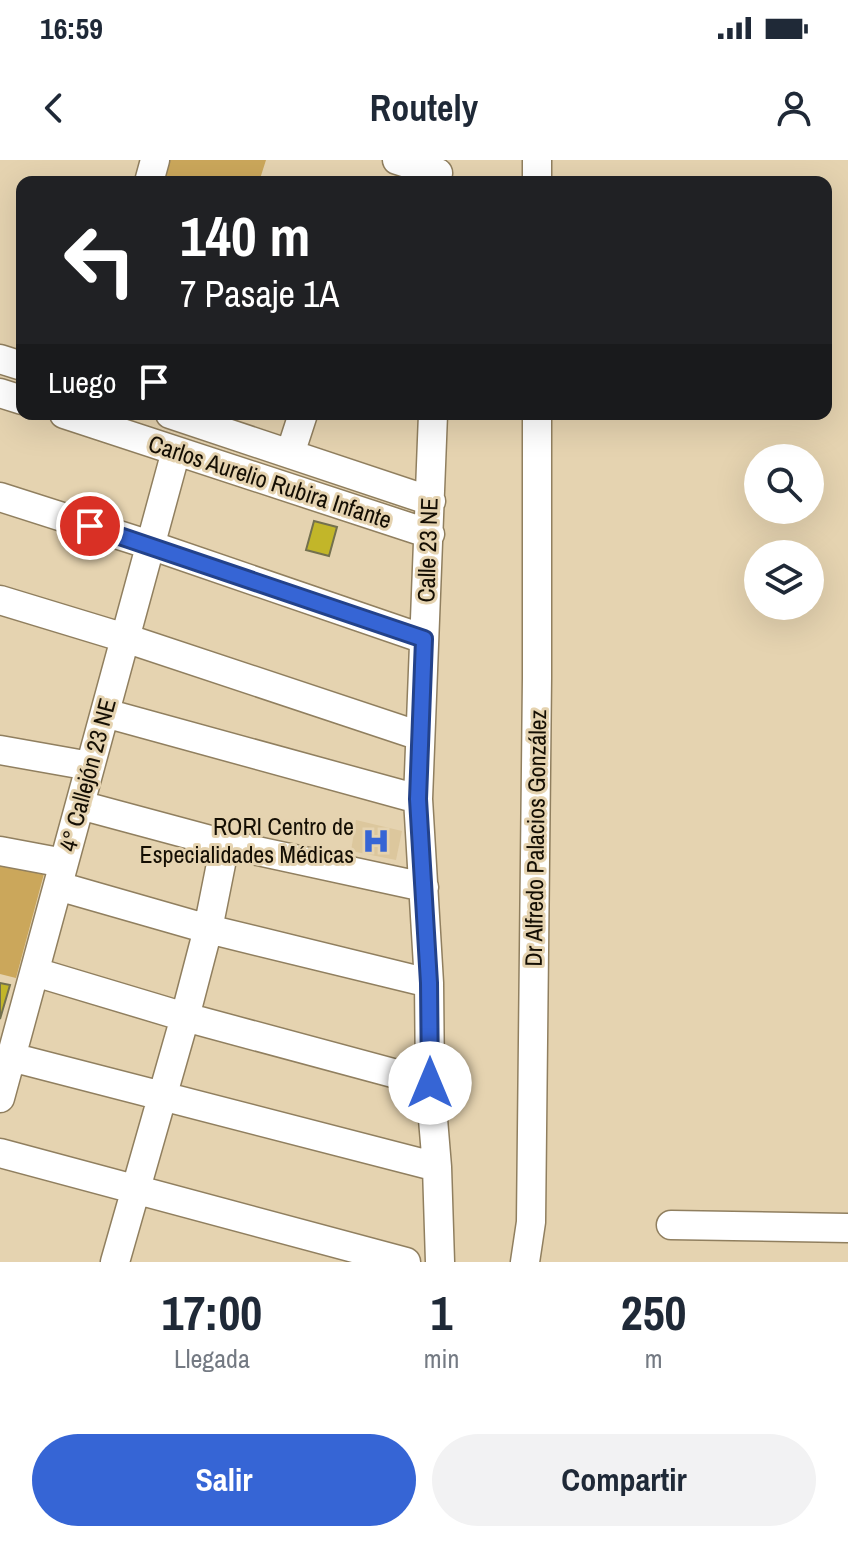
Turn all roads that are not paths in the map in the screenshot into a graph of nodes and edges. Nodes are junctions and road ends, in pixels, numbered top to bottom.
1 (397, 160) edge
2 (438, 172) edge
3 (82, 420) edge
4 (188, 420) edge
5 (301, 420) edge
6 (433, 420) edge
7 (537, 420) edge
8 (176, 451) junction
9 (290, 454) junction
10 (0, 497) edge
11 (431, 501) junction
12 (430, 534) junction
13 (150, 545) junction
14 (0, 600) edge
15 (125, 638) junction
16 (424, 639) junction
17 (105, 713) junction
18 (420, 736) junction
19 (0, 750) edge
20 (90, 766) junction
21 (418, 799) junction
22 (80, 805) junction
23 (225, 844) junction
24 (0, 851) edge
25 (61, 874) junction
26 (424, 887) junction
27 (208, 929) junction
28 (35, 972) junction
29 (429, 983) junction
30 (185, 1017) junction
31 (11, 1057) junction
32 (430, 1083) junction
33 (0, 1098) edge
34 (163, 1098) junction
35 (0, 1153) edge
36 (437, 1167) junction
37 (134, 1191) junction
38 (671, 1225) dead end
39 (848, 1228) edge
40 (115, 1262) edge
41 (406, 1262) edge
42 (440, 1262) edge
43 (525, 1262) edge

1 - 2 street
3 - 8 street, Carlos Aurelio Rubira Infante
4 - 9 street, Carlos Aurelio Rubira Infante
5 - 9 street
6 - 11 street, Calle 23 NE
7 - 43 street, Dr Alfredo Palacios González
8 - 12 street, Carlos Aurelio Rubira Infante
8 - 13 street, 4° Callejón 23 NE
9 - 11 street, Carlos Aurelio Rubira Infante
10 - 13 street
11 - 12 street, Calle 23 NE
12 - 16 street, Calle 23 NE
13 - 15 street, 4° Callejón 23 NE
13 - 16 street
14 - 15 street
15 - 17 street, 4° Callejón 23 NE
15 - 18 street
16 - 18 street, Calle 23 NE
17 - 20 street, 4° Callejón 23 NE
17 - 21 street
18 - 21 street, Calle 23 NE
19 - 20 street
20 - 22 street, 4° Callejón 23 NE
21 - 26 street, Calle 23 NE
22 - 23 street
22 - 25 street, 4° Callejón 23 NE
23 - 26 street
23 - 27 street
24 - 25 street
25 - 27 street
25 - 28 street, 4° Callejón 23 NE
26 - 29 street, Calle 23 NE
27 - 29 street
27 - 30 street
28 - 30 street
28 - 31 street, 4° Callejón 23 NE
29 - 32 street, Calle 23 NE
30 - 32 street
30 - 34 street
31 - 33 street, 4° Callejón 23 NE
31 - 34 street
32 - 36 street, Calle 23 NE
34 - 36 street
34 - 37 street
35 - 37 street
36 - 42 street, Calle 23 NE
37 - 40 street
37 - 41 street
38 - 39 street

